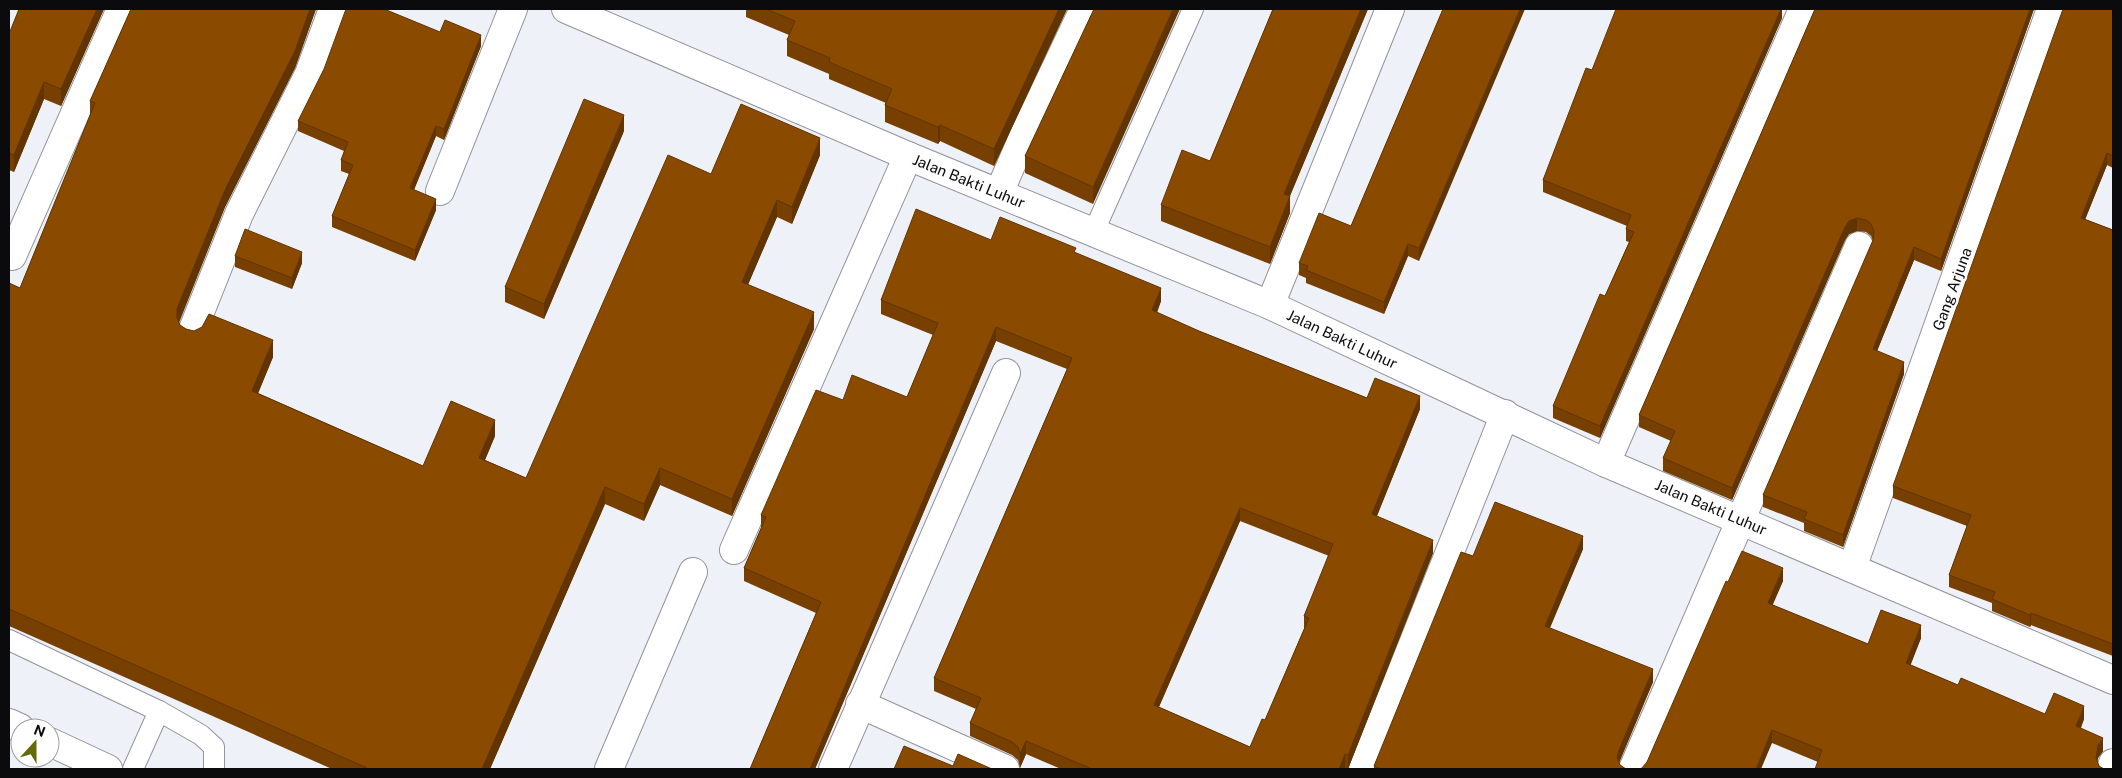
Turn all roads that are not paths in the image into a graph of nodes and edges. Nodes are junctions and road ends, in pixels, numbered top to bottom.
1 (121, 9) edge
2 (333, 9) edge
3 (513, 9) edge
4 (566, 9) edge
5 (1084, 9) edge
6 (1193, 9) edge
7 (1390, 9) edge
8 (1803, 9) edge
9 (2051, 9) edge
10 (908, 156) junction
11 (440, 191) dead end
12 (999, 193) junction
13 (1094, 231) junction
14 (1859, 246) dead end
15 (12, 256) dead end
16 (1270, 305) junction
17 (192, 332) edge
18 (1006, 373) dead end
19 (1505, 414) junction
20 (1606, 462) junction
21 (1741, 519) junction
22 (734, 550) dead end
23 (1852, 568) junction
24 (693, 572) dead end
25 (9, 640) edge
26 (2113, 680) edge
27 (860, 704) junction
28 (158, 711) junction
29 (60, 747) edge
30 (2113, 763) edge
31 (108, 769) edge
32 (133, 769) edge
33 (214, 769) edge
34 (609, 769) edge
35 (833, 769) edge
36 (1005, 769) edge
37 (1363, 769) edge
38 (1633, 769) edge
39 (2111, 769) edge

1 - 15 street
2 - 17 street
3 - 11 street
4 - 10 street, Jalan Bakti Luhur
5 - 12 street
6 - 13 lane
7 - 16 street
8 - 20 street
9 - 23 street, Gang Arjuna
10 - 12 street, Jalan Bakti Luhur
10 - 22 street
12 - 13 street, Jalan Bakti Luhur
13 - 16 street, Jalan Bakti Luhur
14 - 21 street
16 - 19 street, Jalan Bakti Luhur
18 - 27 street
19 - 20 street, Jalan Bakti Luhur
19 - 37 street
20 - 21 street, Jalan Bakti Luhur
21 - 23 street, Jalan Bakti Luhur
21 - 38 street
23 - 26 street, Jalan Bakti Luhur
24 - 34 street
25 - 28 lane
27 - 35 street
27 - 36 street
28 - 32 lane
28 - 33 lane
29 - 31 street
30 - 39 street

